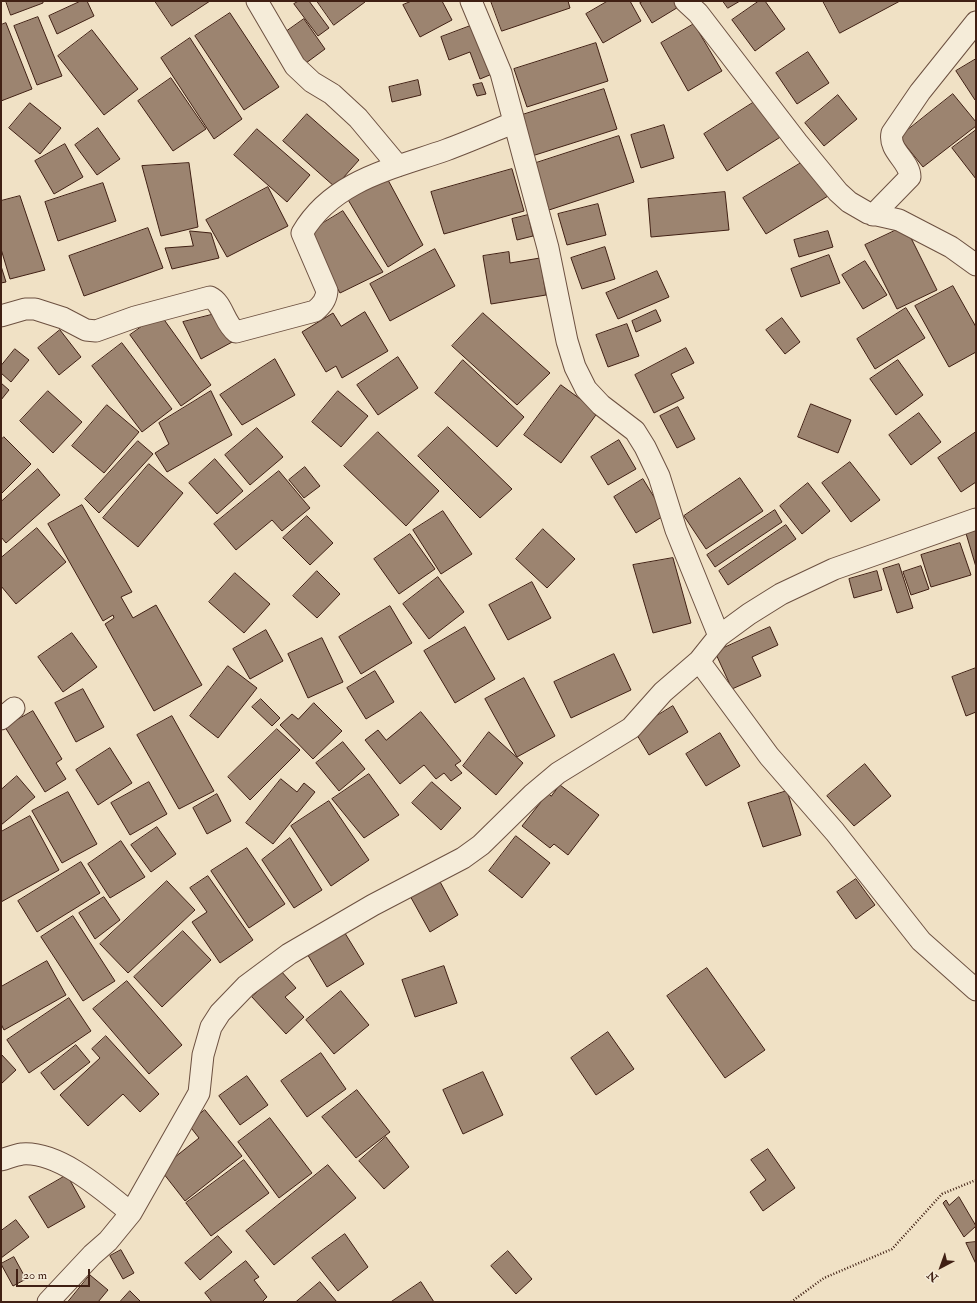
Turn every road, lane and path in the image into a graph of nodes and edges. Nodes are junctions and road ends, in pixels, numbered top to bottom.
1 (257, 1) edge
2 (472, 1) edge
3 (685, 1) edge
4 (976, 22) edge
5 (513, 123) junction
6 (398, 166) junction
7 (873, 214) junction
8 (976, 265) edge
9 (1, 316) edge
10 (976, 519) edge
11 (718, 636) junction
12 (700, 661) junction
13 (976, 990) edge
14 (1, 1160) edge
15 (976, 1180) edge
16 (131, 1213) junction
17 (48, 1302) edge
18 (791, 1302) edge

1 - 6 street
2 - 5 street
3 - 7 street
4 - 7 street
5 - 6 street
5 - 11 street
6 - 9 street
7 - 8 street
10 - 11 street
11 - 12 street
12 - 13 street
12 - 16 street
14 - 16 street
15 - 18 path
16 - 17 street

